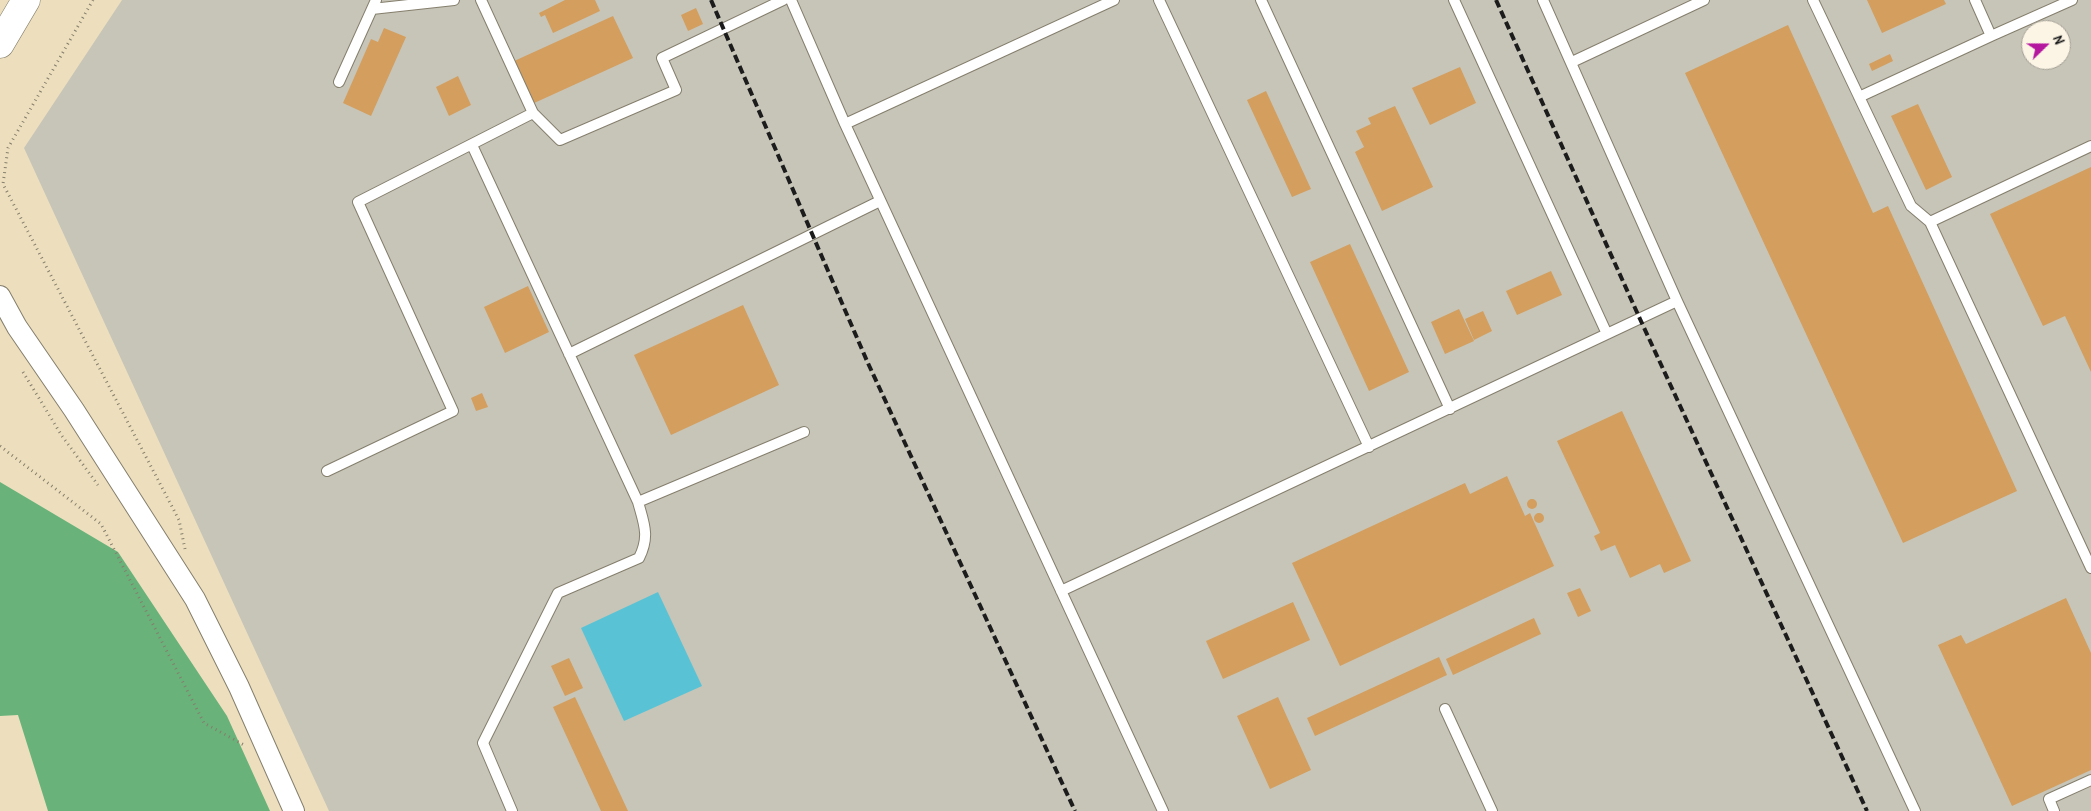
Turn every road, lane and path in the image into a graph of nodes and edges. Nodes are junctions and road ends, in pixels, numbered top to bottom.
1 (26, 0) edge
2 (93, 0) edge
3 (454, 0) edge
4 (481, 0) edge
5 (783, 0) edge
6 (791, 0) edge
7 (1114, 0) edge
8 (1159, 0) edge
9 (1261, 0) edge
10 (1454, 0) edge
11 (1543, 0) edge
12 (1704, 0) edge
13 (1814, 0) edge
14 (1975, 0) edge
15 (2072, 0) edge
16 (1687, 3) edge
17 (374, 5) edge
18 (1991, 36) junction
19 (0, 44) edge
20 (1572, 62) junction
21 (339, 82) dead end
22 (1859, 97) junction
23 (533, 113) junction
24 (845, 124) junction
25 (472, 145) junction
26 (2091, 146) edge
27 (880, 200) junction
28 (1930, 222) junction
29 (0, 296) edge
30 (1677, 301) junction
31 (1608, 334) junction
32 (569, 354) junction
33 (21, 368) dead end
34 (1450, 409) junction
35 (804, 432) dead end
36 (0, 446) edge
37 (1369, 447) junction
38 (327, 471) dead end
39 (102, 491) dead end
40 (638, 502) junction
41 (186, 555) dead end
42 (2091, 568) edge
43 (1061, 590) junction
44 (1445, 709) dead end
45 (269, 758) junction
46 (2091, 780) edge
47 (294, 811) edge
48 (512, 811) edge
49 (1163, 811) edge
50 (1492, 811) edge
51 (1915, 811) edge
52 (2054, 811) edge

1 - 19 highway
2 - 41 path
3 - 17 lane
4 - 23 lane
5 - 23 lane
6 - 24 lane
7 - 24 lane
8 - 37 lane
9 - 34 lane
10 - 31 lane
11 - 20 lane
12 - 16 lane
13 - 22 lane
14 - 18 lane
15 - 18 lane
16 - 20 lane
17 - 21 lane
18 - 22 lane
20 - 30 lane
22 - 28 lane
23 - 25 lane
24 - 27 lane
25 - 32 lane
25 - 38 lane
26 - 28 lane
27 - 32 lane
27 - 43 lane
28 - 42 lane
29 - 45 street
30 - 31 lane
30 - 51 lane
31 - 34 lane
32 - 40 lane
33 - 39 path
34 - 37 lane
35 - 40 lane
36 - 45 path
37 - 43 lane
40 - 48 lane
43 - 49 lane
44 - 50 lane
45 - 47 street
46 - 52 lane

